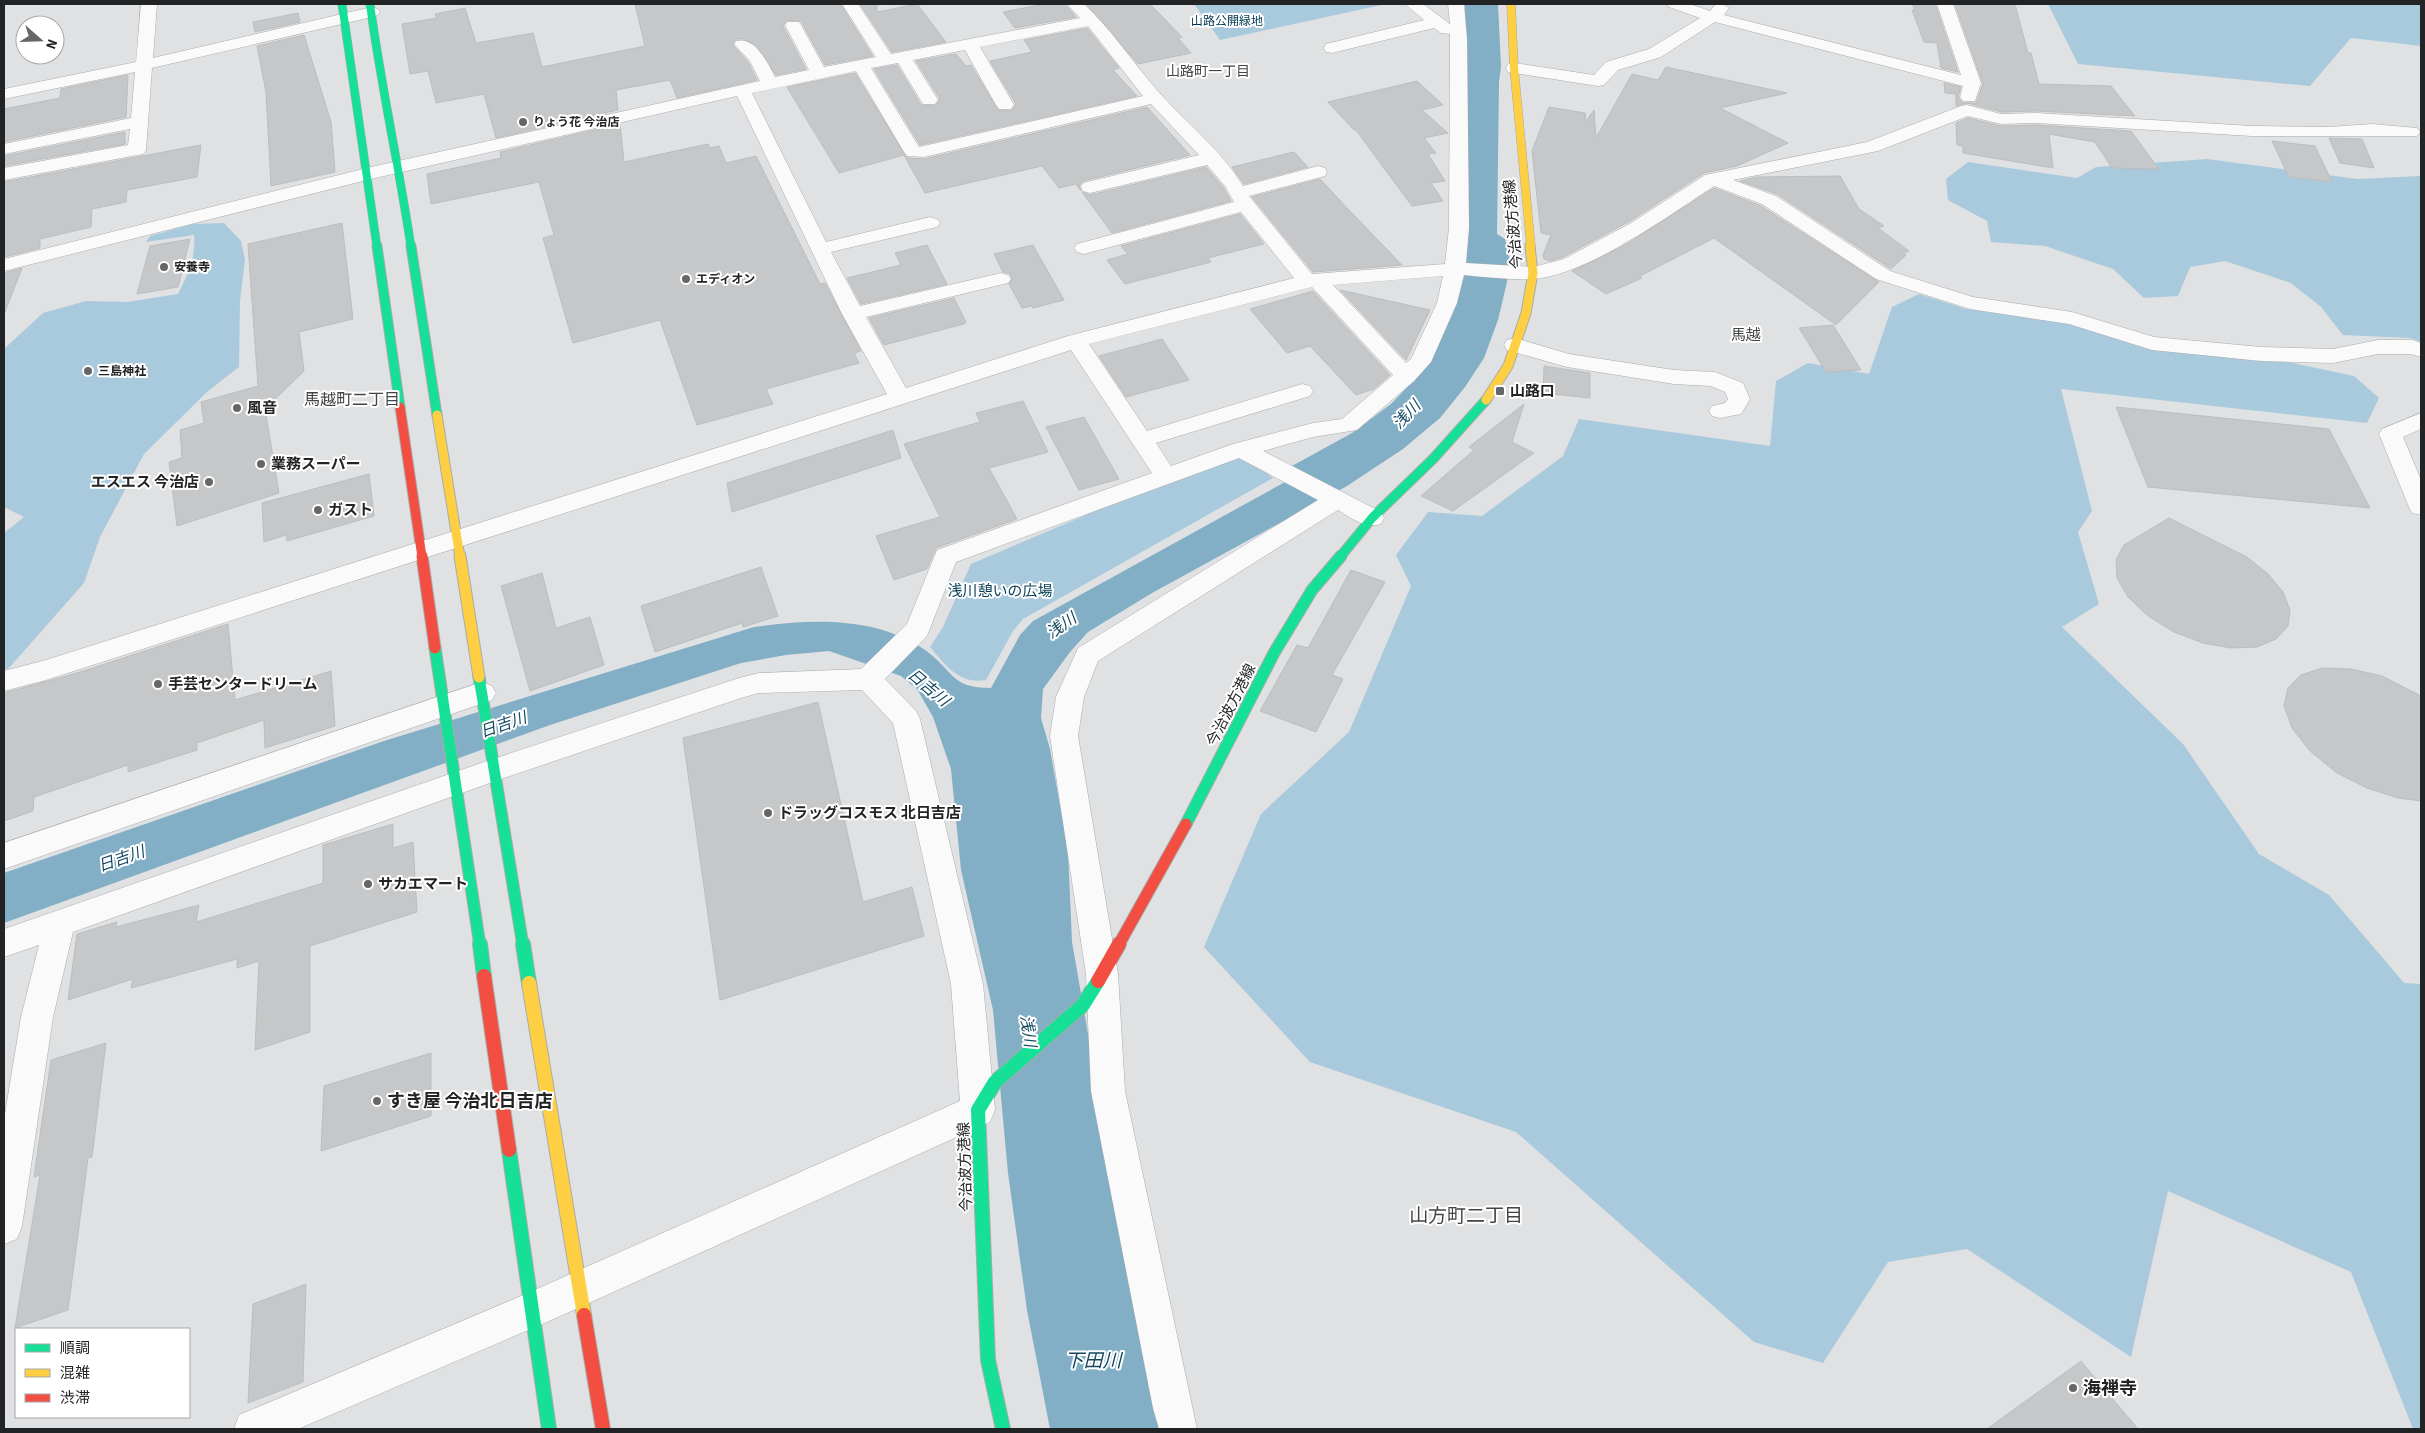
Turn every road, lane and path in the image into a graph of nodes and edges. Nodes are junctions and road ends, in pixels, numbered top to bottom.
1 (149, 4) edge
2 (850, 4) edge
3 (1076, 4) edge
4 (1412, 4) edge
5 (1456, 4) edge
6 (1511, 4) edge
7 (1674, 4) edge
8 (1726, 4) edge
9 (1945, 4) edge
10 (374, 7) edge
11 (343, 10) edge
12 (1714, 17) junction
13 (1092, 20) junction
14 (1438, 22) junction
15 (793, 25) dead end
16 (1459, 38) junction
17 (742, 44) dead end
18 (971, 45) junction
19 (1332, 48) dead end
20 (896, 59) junction
21 (144, 65) junction
22 (861, 66) junction
23 (1514, 68) junction
24 (819, 74) junction
25 (1972, 83) junction
26 (770, 84) junction
27 (742, 89) junction
28 (4, 94) edge
29 (1155, 98) junction
30 (928, 100) dead end
31 (1005, 105) dead end
32 (1967, 110) junction
33 (140, 122) junction
34 (2411, 132) dead end
35 (4, 149) edge
36 (1211, 158) junction
37 (399, 166) junction
38 (1318, 172) dead end
39 (4, 174) edge
40 (366, 174) junction
41 (1712, 178) junction
42 (1090, 187) dead end
43 (1242, 199) junction
44 (930, 223) dead end
45 (1084, 248) dead end
46 (821, 249) junction
47 (4, 265) edge
48 (1455, 269) junction
49 (1533, 273) junction
50 (1000, 279) dead end
51 (1312, 280) junction
52 (852, 314) junction
53 (1076, 341) junction
54 (1515, 346) junction
55 (2421, 350) edge
56 (1406, 376) junction
57 (1302, 391) dead end
58 (900, 397) junction
59 (1720, 411) dead end
60 (2421, 420) edge
61 (1142, 440) junction
62 (1241, 449) junction
63 (1166, 476) junction
64 (1336, 500) junction
65 (2421, 508) edge
66 (1372, 518) junction
67 (456, 540) junction
68 (421, 552) junction
69 (869, 678) junction
70 (4, 681) edge
71 (482, 694) junction
72 (444, 708) junction
73 (494, 769) junction
74 (456, 782) junction
75 (4, 856) edge
76 (59, 924) junction
77 (4, 943) edge
78 (1102, 974) junction
79 (987, 1096) junction
80 (4, 1226) edge
81 (580, 1287) junction
82 (534, 1309) junction
83 (253, 1429) edge
84 (549, 1429) edge
85 (603, 1429) edge
86 (1003, 1429) edge
87 (1178, 1429) edge

1 - 21 street
2 - 20 street
3 - 13 street
4 - 14 street
5 - 16 street
6 - 23 street, 今治波方港線
7 - 12 street
8 - 12 street
9 - 25 street
10 - 11 street
10 - 37 street
11 - 21 street
11 - 40 street
12 - 23 street
12 - 25 street
13 - 18 street
13 - 29 street
14 - 16 street
14 - 19 street
15 - 24 street
16 - 48 street
17 - 26 street
18 - 20 street
18 - 31 street
20 - 22 street
20 - 30 street
21 - 28 street
21 - 33 street
22 - 24 street
22 - 29 street
23 - 49 street, 今治波方港線
24 - 26 street
25 - 32 street
26 - 27 street
27 - 37 street
27 - 46 street
29 - 36 street
32 - 34 street
32 - 41 street
33 - 35 street
33 - 39 street
36 - 42 street
36 - 43 street
37 - 40 street
37 - 67 street
38 - 43 street
40 - 47 street
40 - 68 street
41 - 49 street
41 - 55 street
43 - 45 street
43 - 51 street
44 - 46 street
46 - 52 street
48 - 49 street
48 - 51 street
48 - 56 street
49 - 54 street, 今治波方港線
50 - 52 street
51 - 53 street
51 - 56 street
52 - 58 street
53 - 58 street
53 - 61 street
54 - 59 street
54 - 66 street, 今治波方港線
56 - 62 street
57 - 61 street
58 - 67 street
60 - 65 street
61 - 63 street
62 - 63 street
62 - 64 street
63 - 69 street
64 - 66 street
64 - 78 street
66 - 78 street, 今治波方港線
67 - 68 street
67 - 71 street
68 - 70 street
68 - 72 street
69 - 73 street
69 - 79 street
71 - 72 street
71 - 73 street
72 - 74 street
72 - 75 street
73 - 74 street
73 - 81 street
74 - 76 street
74 - 82 street
76 - 77 street
76 - 80 street
78 - 79 street, 今治波方港線
78 - 87 street
79 - 81 street
79 - 86 street, 今治波方港線
81 - 82 street
81 - 85 street
82 - 83 street
82 - 84 street

